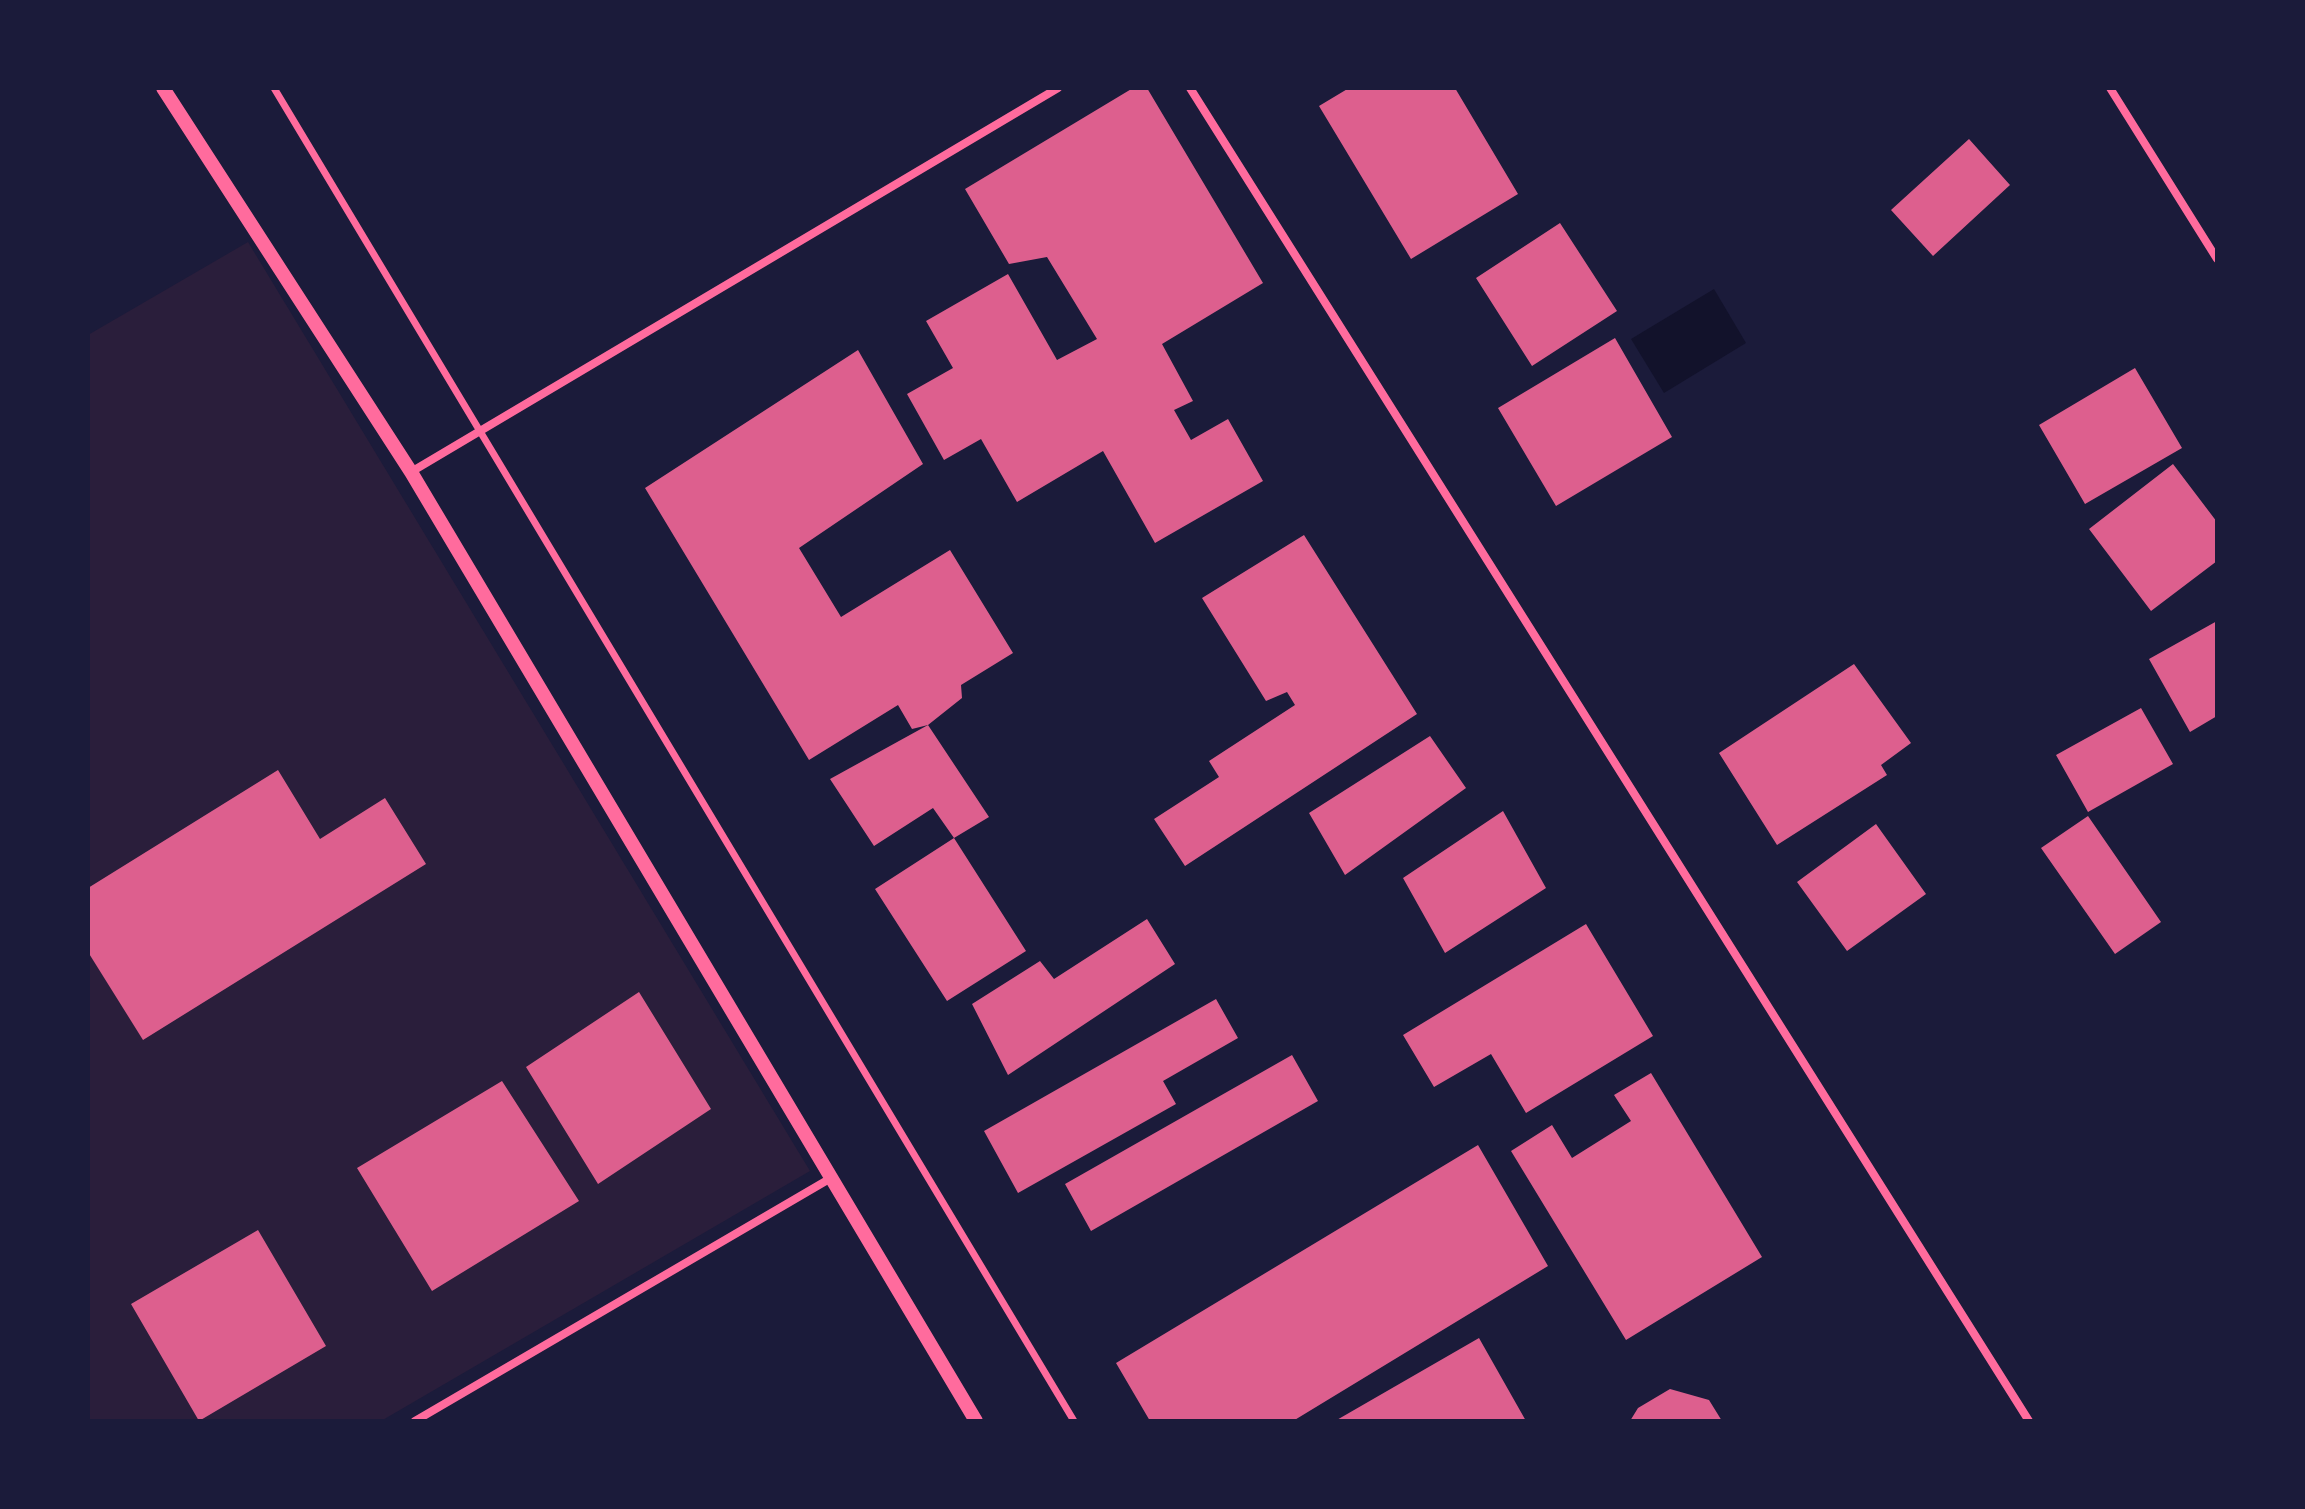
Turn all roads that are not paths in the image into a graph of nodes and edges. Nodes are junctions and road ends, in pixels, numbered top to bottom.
1 (163, 88) edge
2 (274, 88) edge
3 (1058, 88) edge
4 (1190, 88) edge
5 (2110, 88) edge
6 (2217, 259) edge
7 (480, 431) junction
8 (411, 472) junction
9 (831, 1178) junction
10 (415, 1421) edge
11 (976, 1421) edge
12 (1074, 1421) edge
13 (2029, 1421) edge

1 - 8 street
2 - 7 street
3 - 7 street
4 - 13 street
5 - 6 street
7 - 8 street
7 - 12 street
8 - 9 street
9 - 10 street
9 - 11 street

